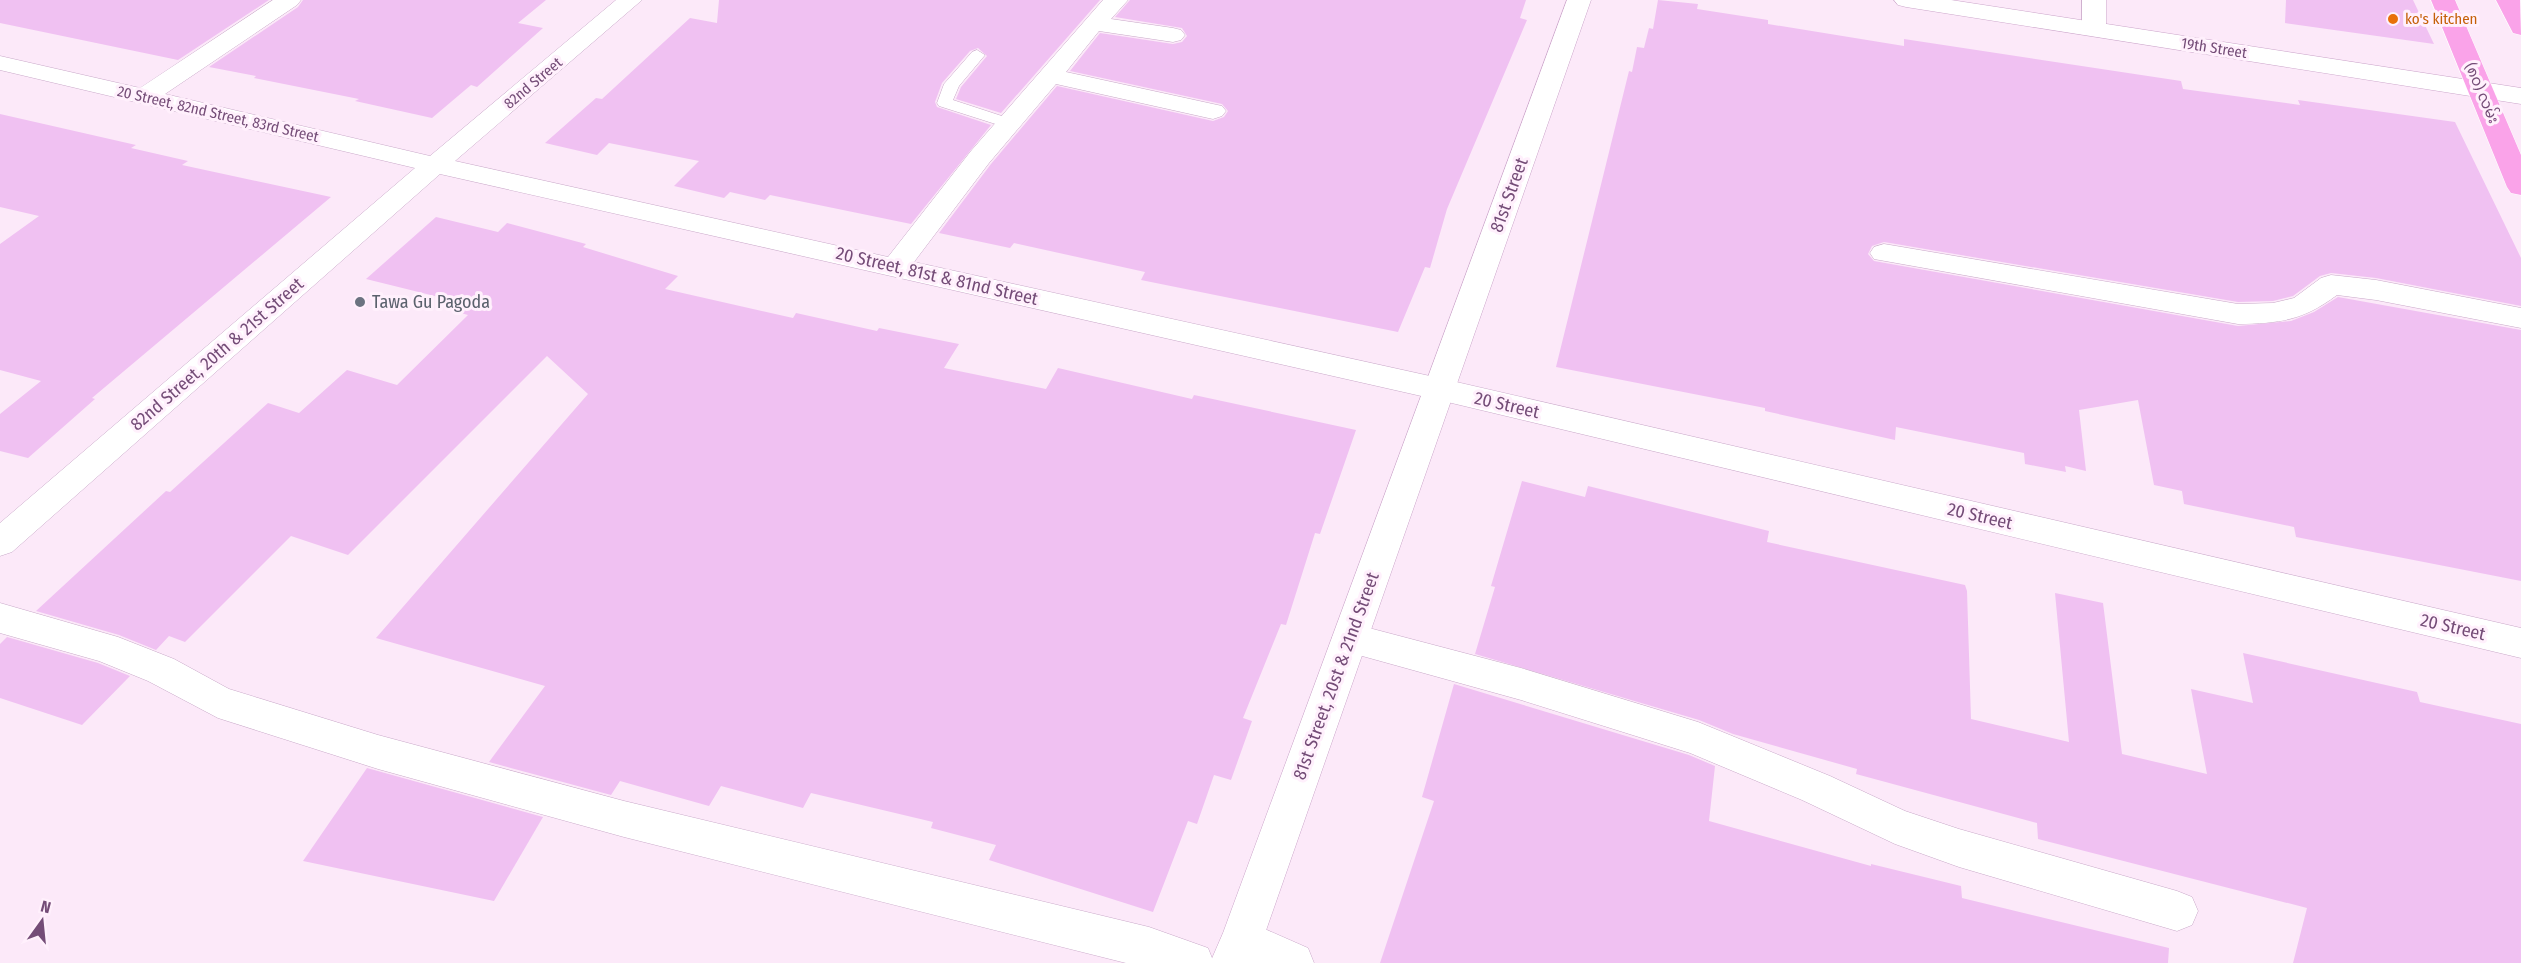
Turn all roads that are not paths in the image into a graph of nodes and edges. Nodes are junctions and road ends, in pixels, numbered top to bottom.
1 (289, 0) edge
2 (630, 0) edge
3 (1114, 0) edge
4 (1579, 0) edge
5 (1906, 0) edge
6 (2094, 0) edge
7 (2443, 0) edge
8 (2508, 0) edge
9 (1093, 22) junction
10 (2521, 28) edge
11 (2094, 30) junction
12 (1173, 35) dead end
13 (976, 56) dead end
14 (0, 63) edge
15 (1052, 76) junction
16 (2481, 90) junction
17 (145, 96) junction
18 (2521, 96) edge
19 (1213, 111) dead end
20 (1011, 124) junction
21 (435, 165) junction
22 (2521, 187) edge
23 (1884, 253) dead end
24 (896, 266) junction
25 (2521, 318) edge
26 (1439, 389) junction
27 (0, 543) edge
28 (0, 618) edge
29 (1350, 638) junction
30 (2521, 643) edge
31 (2177, 911) dead end
32 (1236, 951) edge
33 (1194, 963) edge
34 (1293, 963) edge

1 - 17 street
2 - 21 street, 82nd Street
3 - 9 street
4 - 26 street, 81st Street
5 - 11 street, 19th Street
6 - 11 street
7 - 16 main road, (၈၀) လမ်း
8 - 10 main road
9 - 12 street
9 - 15 street
11 - 16 street, 19th Street
13 - 20 lane
14 - 17 street, 20 Street, 82nd Street, 83rd Street
15 - 19 street
15 - 20 street
16 - 18 street, 19th Street
16 - 22 main road, (၈၀) လမ်း
17 - 21 street, 20 Street, 82nd Street, 83rd Street
20 - 24 street
21 - 24 street, 20 Street, 81st & 81nd Street
21 - 27 street, 82nd Street, 20th & 21st Street
23 - 25 street
24 - 26 street, 20 Street, 81st & 81nd Street
26 - 29 street, 81st Street, 20st & 21nd Street
26 - 30 street, 20 Street
28 - 33 street
29 - 31 street
29 - 32 street, 81st Street, 20st & 21nd Street
32 - 34 street

